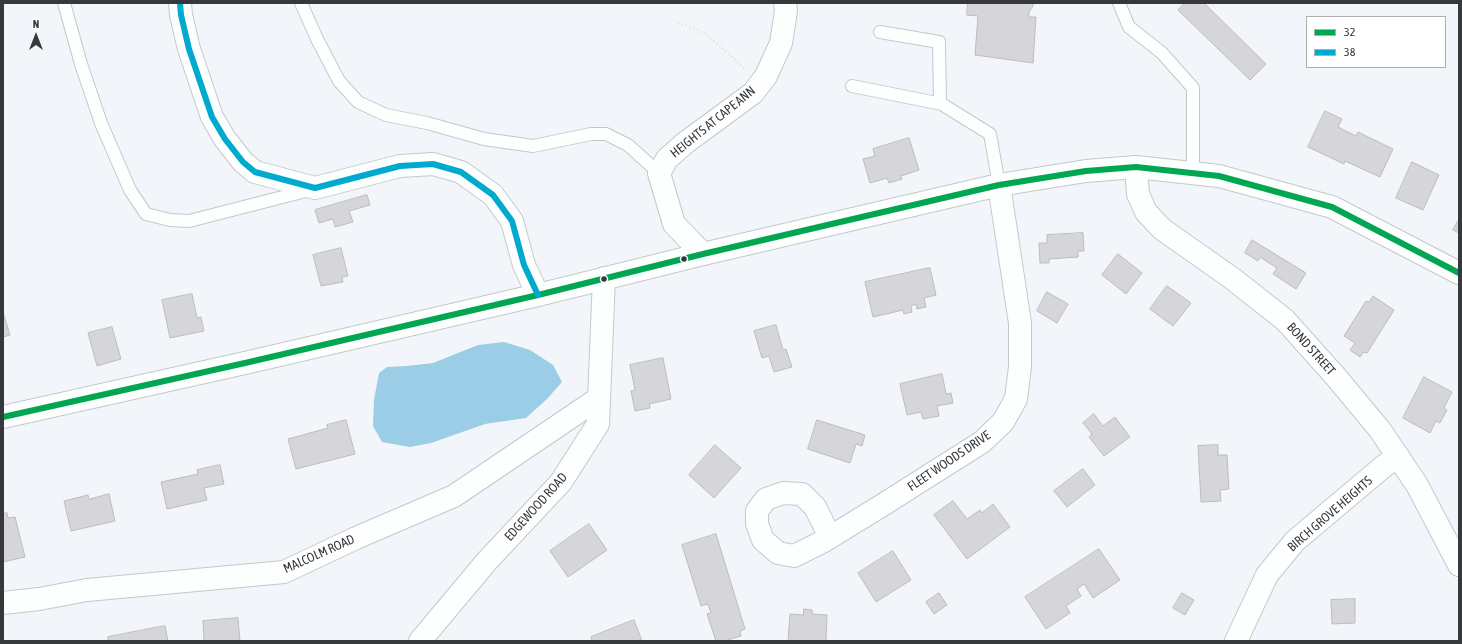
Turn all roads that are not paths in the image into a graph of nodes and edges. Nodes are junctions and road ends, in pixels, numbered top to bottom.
1 (64, 3) edge
2 (180, 3) edge
3 (301, 3) edge
4 (785, 3) edge
5 (1119, 3) edge
6 (880, 32) dead end
7 (852, 86) dead end
8 (942, 104) junction
9 (1136, 167) junction
10 (659, 173) junction
11 (1193, 173) junction
12 (1000, 185) junction
13 (315, 188) junction
14 (702, 254) junction
15 (1459, 273) edge
16 (604, 278) junction
17 (538, 295) junction
18 (599, 398) junction
19 (3, 417) edge
20 (1398, 456) junction
21 (830, 537) dead end
22 (1459, 565) edge
23 (3, 603) edge
24 (420, 641) edge
25 (1236, 641) edge

1 - 13 lane
2 - 13 street
3 - 10 lane
4 - 10 street, HEIGHTS AT CAPE ANN
5 - 11 lane
6 - 8 lane
7 - 8 lane
8 - 12 lane
9 - 11 street
9 - 12 street
9 - 20 street, BOND STREET
10 - 14 street
11 - 15 street
12 - 14 street
12 - 21 street, FLEET WOODS DRIVE
13 - 17 street
14 - 16 street
16 - 17 street
16 - 18 street, EDGEWOOD ROAD
17 - 19 street
18 - 23 street, MALCOLM ROAD
18 - 24 street, EDGEWOOD ROAD
20 - 22 street, BOND STREET
20 - 25 street, BIRCH GROVE HEIGHTS

